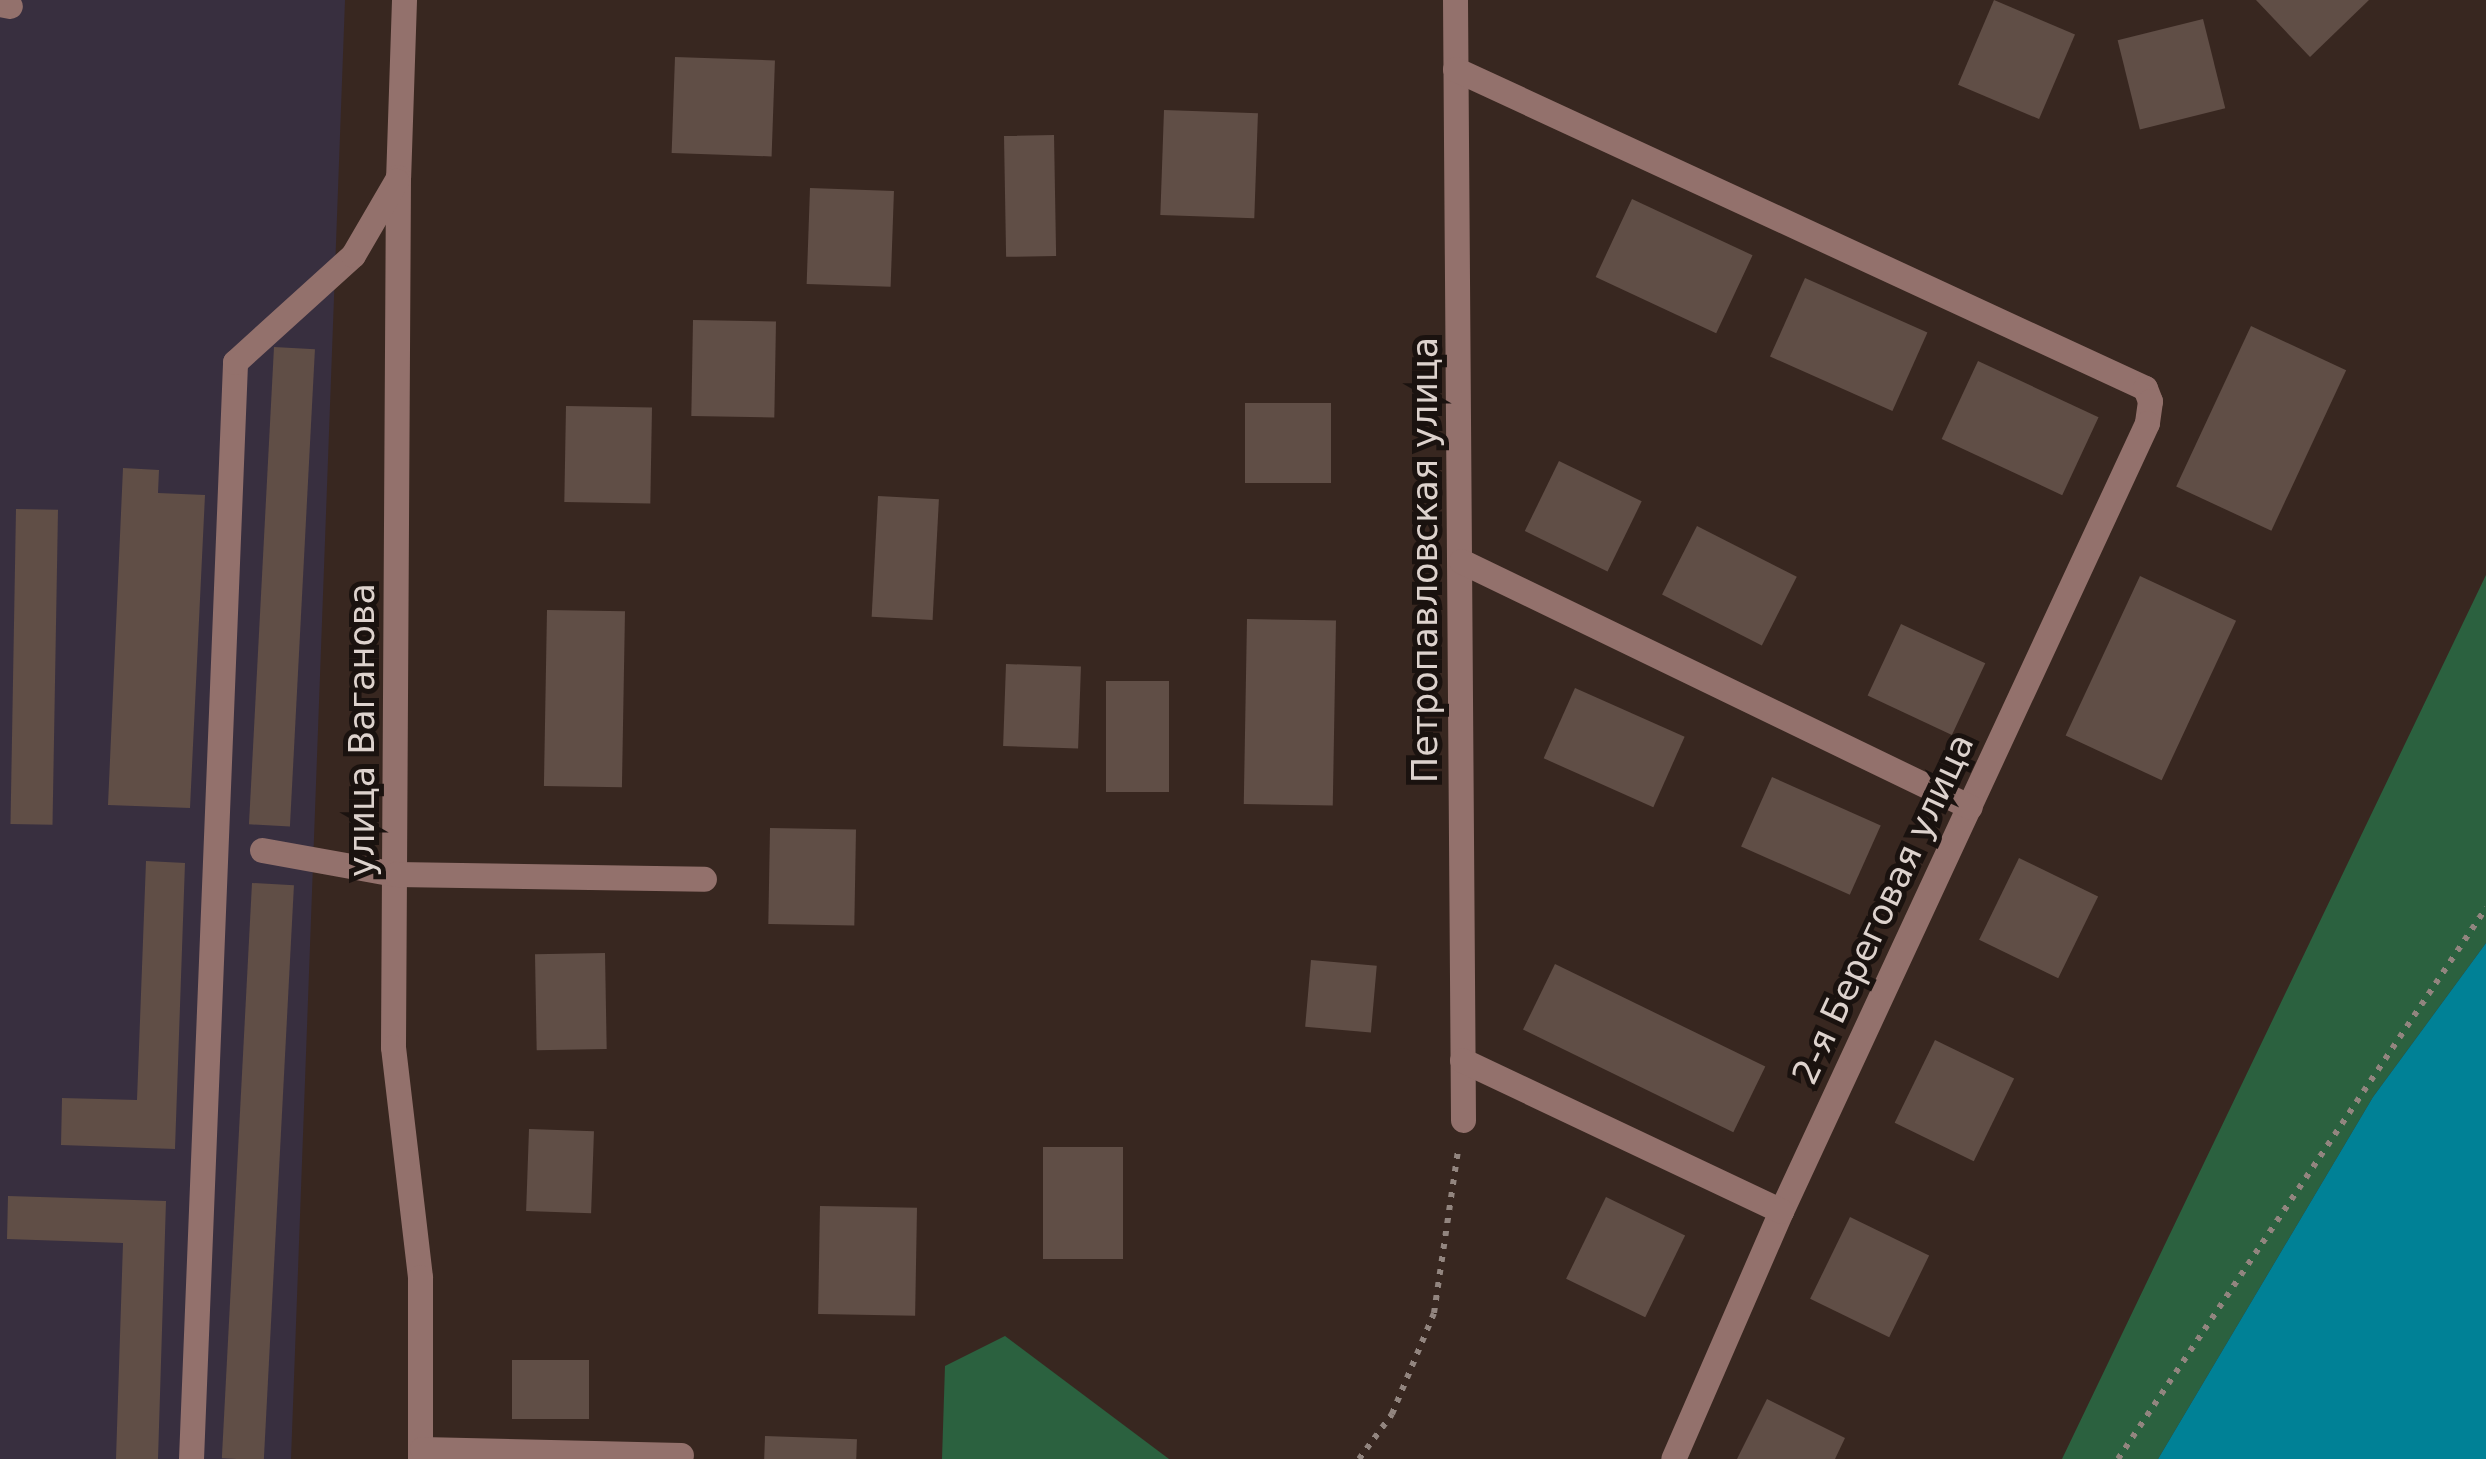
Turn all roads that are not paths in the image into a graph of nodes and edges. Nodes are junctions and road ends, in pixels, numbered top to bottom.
1 (404, 0) edge
2 (1455, 0) edge
3 (1455, 68) junction
4 (398, 177) junction
5 (1461, 561) junction
6 (1970, 806) junction
7 (262, 850) dead end
8 (396, 874) junction
9 (704, 879) dead end
10 (1462, 1060) junction
11 (1463, 1120) road end
12 (1781, 1211) junction
13 (421, 1454) edge
14 (681, 1455) dead end
15 (191, 1459) edge
16 (1672, 1459) edge

1 - 4 street, улица Ваганова
2 - 3 street, Петропавловская улица
3 - 5 street, Петропавловская улица
3 - 6 street, 2-я Береговая улица
4 - 8 street, улица Ваганова
4 - 15 street
5 - 6 street
5 - 10 street, Петропавловская улица
6 - 12 street, 2-я Береговая улица
7 - 8 street
8 - 9 street
8 - 13 street, улица Ваганова
10 - 11 street, Петропавловская улица
10 - 12 street
12 - 16 street, 2-я Береговая улица
13 - 14 street

